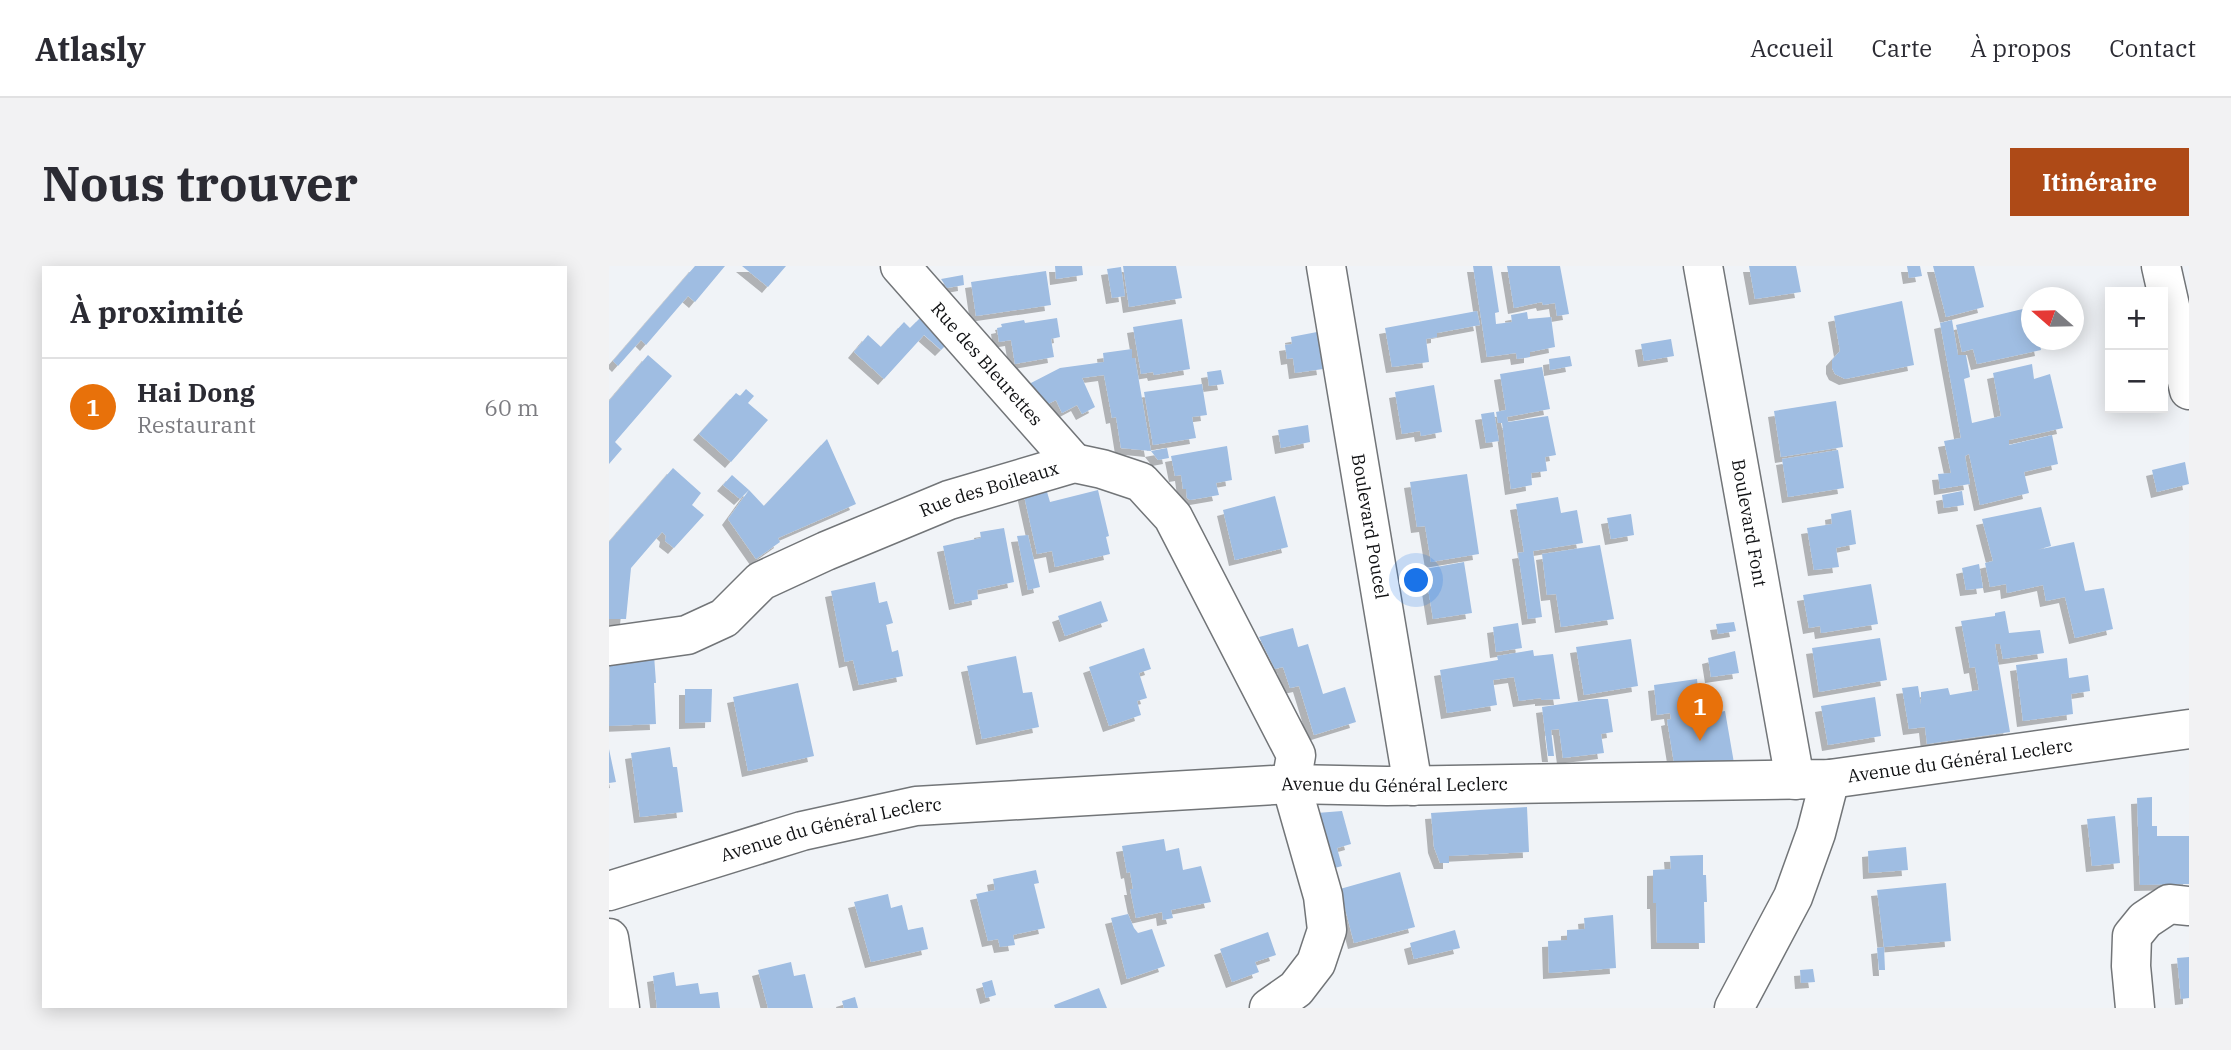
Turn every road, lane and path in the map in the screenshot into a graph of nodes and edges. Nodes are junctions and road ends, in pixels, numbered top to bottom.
1 (900, 266) edge
2 (1326, 266) edge
3 (1703, 266) edge
4 (2161, 266) edge
5 (2189, 390) edge
6 (1074, 463) junction
7 (609, 646) edge
8 (2189, 729) edge
9 (1812, 780) junction
10 (1290, 784) junction
11 (1413, 786) junction
12 (609, 891) edge
13 (2189, 906) edge
14 (609, 938) edge
15 (620, 1008) edge
16 (1269, 1008) edge
17 (1734, 1008) edge
18 (2135, 1008) edge

1 - 6 street, Rue des Bleurettes
2 - 11 street, Boulevard Poucel
3 - 9 street, Boulevard Font
4 - 5 street
6 - 7 street, Rue des Boileaux
6 - 10 street, Rue des Boileaux
8 - 9 street, Avenue du Général Leclerc
9 - 11 street, Avenue du Général Leclerc
9 - 17 street
10 - 11 street, Avenue du Général Leclerc
10 - 12 street, Avenue du Général Leclerc
10 - 16 street
13 - 18 street
14 - 15 street

